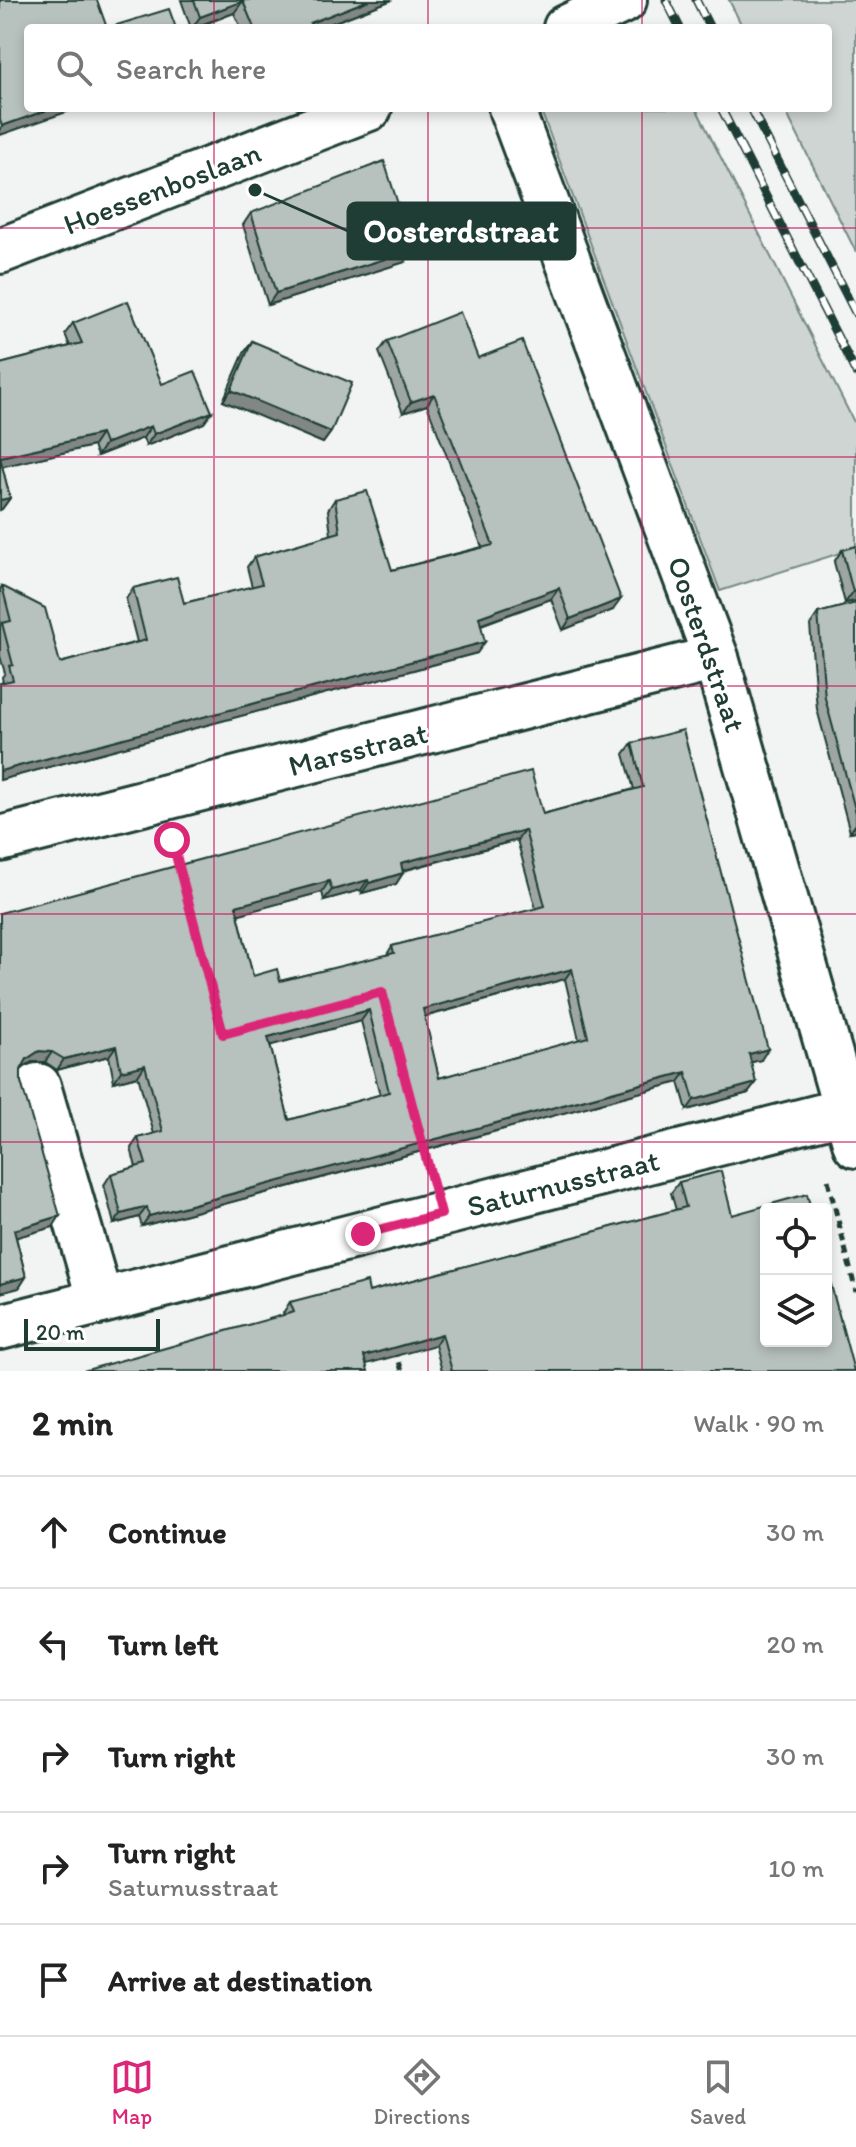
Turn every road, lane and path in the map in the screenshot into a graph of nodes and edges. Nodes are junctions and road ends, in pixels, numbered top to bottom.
1 (624, 0) edge
2 (574, 24) edge
3 (359, 112) edge
4 (512, 112) edge
5 (0, 251) edge
6 (716, 658) junction
7 (161, 798) junction
8 (0, 839) edge
9 (183, 885) edge
10 (38, 1086) dead end
11 (852, 1127) edge
12 (421, 1140) edge
13 (441, 1214) junction
14 (100, 1301) junction
15 (0, 1327) edge
16 (393, 1341) edge
17 (402, 1371) edge

1 - 2 street
3 - 5 street, Hoessenboslaan
4 - 6 street, Oosterdstraat
6 - 7 street, Marsstraat
6 - 11 street, Oosterdstraat
7 - 8 street, Marsstraat
7 - 9 path
10 - 14 street
11 - 13 street, Saturnusstraat
12 - 13 path
13 - 14 street, Saturnusstraat
14 - 15 street, Saturnusstraat
16 - 17 path

